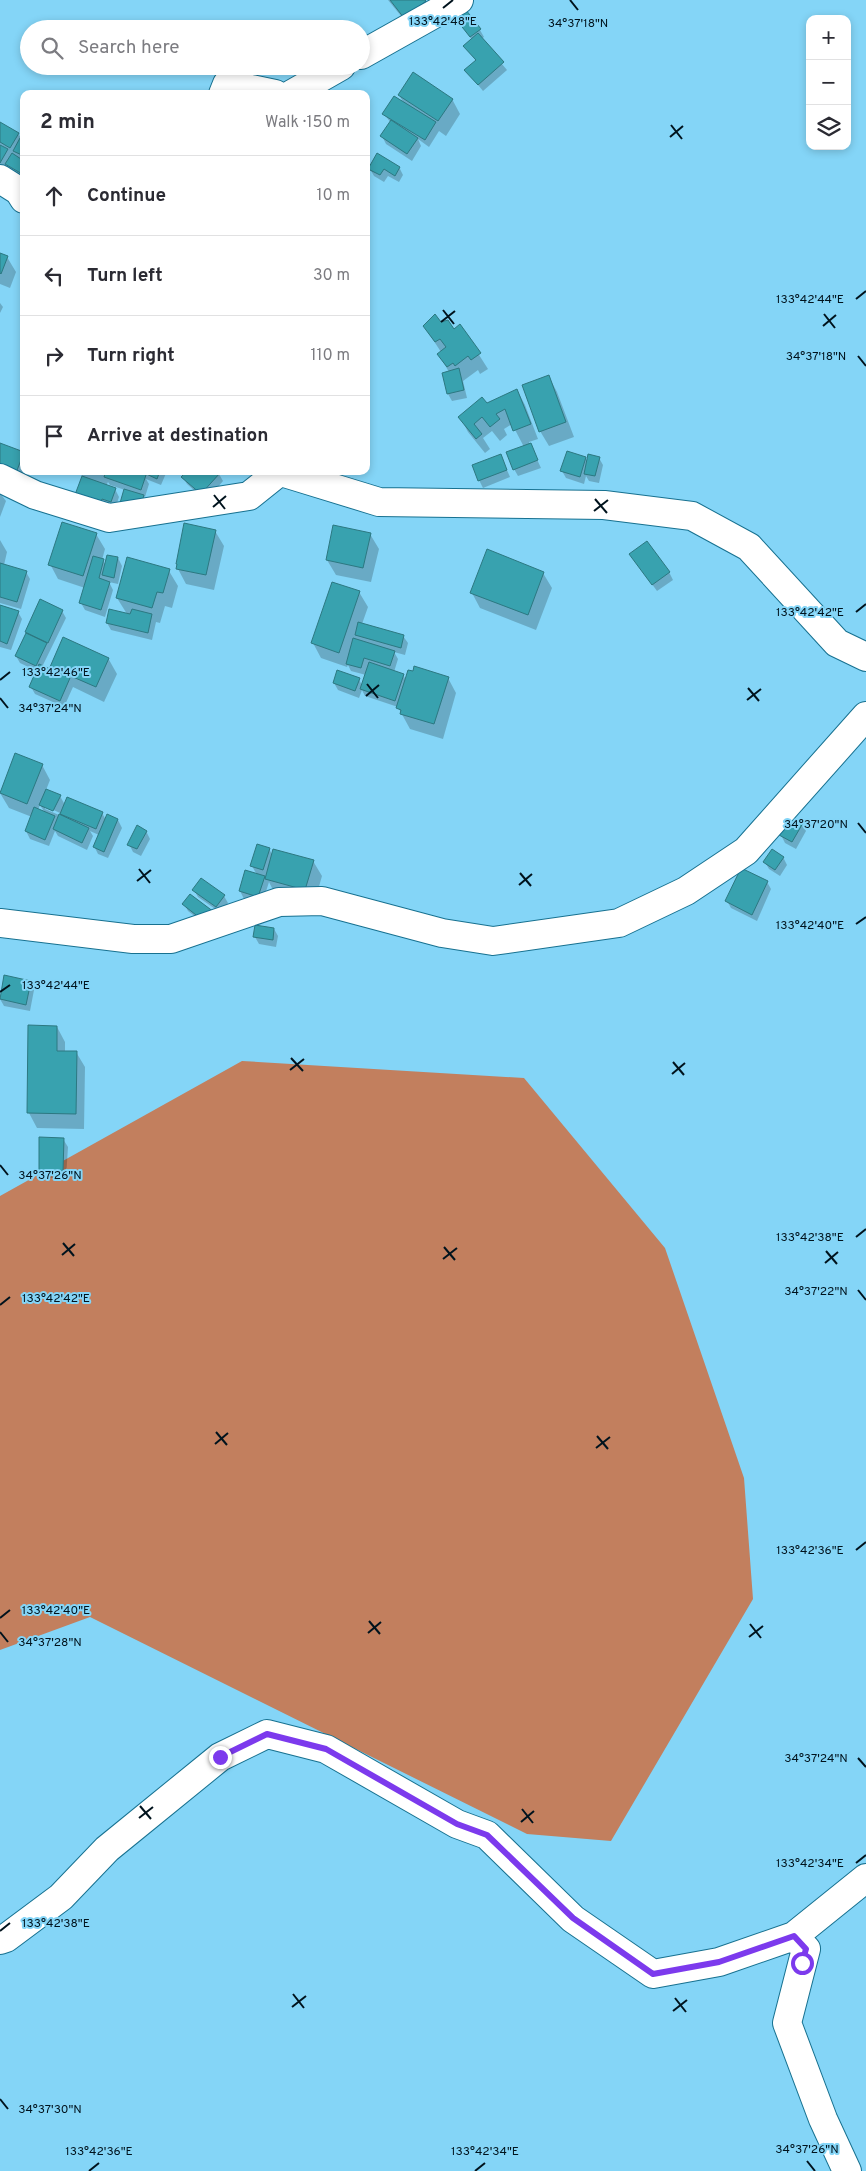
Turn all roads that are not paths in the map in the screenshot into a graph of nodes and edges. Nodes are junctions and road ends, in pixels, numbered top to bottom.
1 (459, 0) edge
2 (370, 50) edge
3 (325, 75) edge
4 (224, 90) edge
5 (256, 90) edge
6 (299, 90) edge
7 (0, 179) edge
8 (20, 193) edge
9 (274, 475) edge
10 (288, 475) edge
11 (0, 478) edge
12 (866, 657) edge
13 (866, 716) edge
14 (0, 923) edge
15 (866, 1878) edge
16 (794, 1936) junction
17 (0, 1940) edge
18 (846, 2171) edge

1 - 2 street
3 - 6 street
4 - 5 street
7 - 8 street
9 - 11 street
10 - 12 street
13 - 14 street
15 - 16 street
16 - 17 street
16 - 18 street

